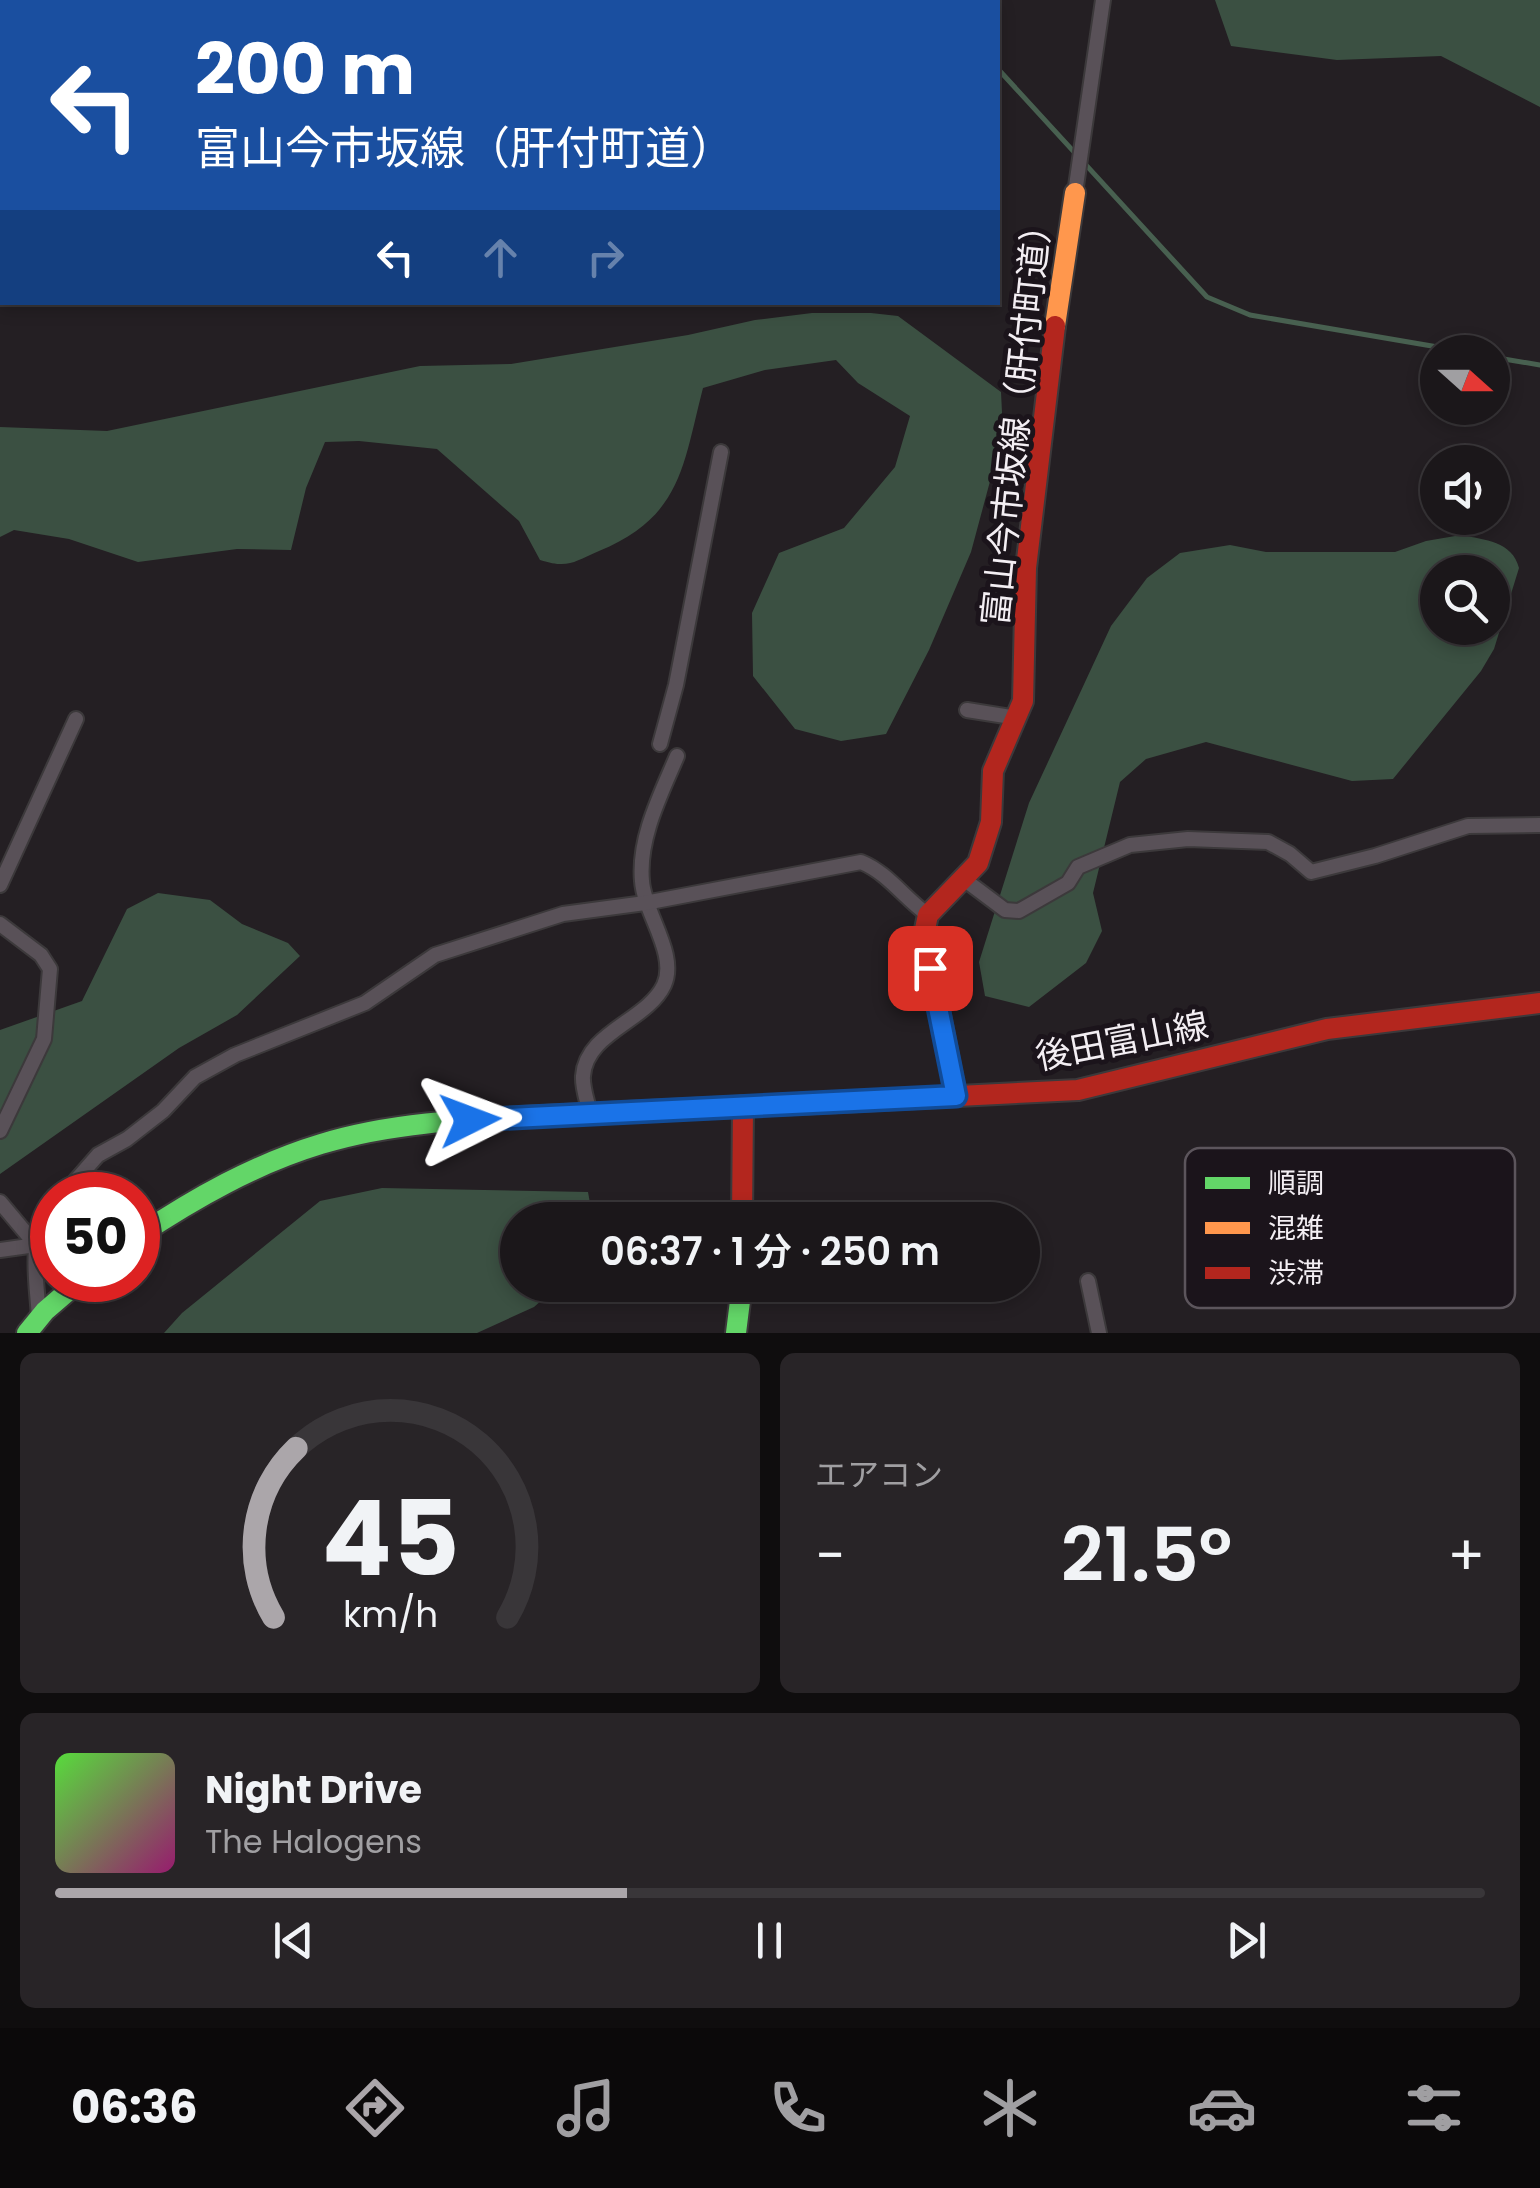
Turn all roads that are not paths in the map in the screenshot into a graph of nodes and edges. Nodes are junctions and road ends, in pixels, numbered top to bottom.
1 (1103, 0) edge
2 (1077, 182) joint
3 (721, 452) dead end
4 (967, 710) dead end
5 (1018, 718) junction
6 (76, 719) dead end
7 (660, 744) dead end
8 (677, 756) dead end
9 (1540, 825) edge
10 (964, 880) junction
11 (0, 885) edge
12 (645, 902) junction
13 (928, 915) junction
14 (0, 924) edge
15 (1540, 1003) edge
16 (956, 1096) junction
17 (743, 1106) junction
18 (590, 1114) junction
19 (0, 1131) edge
20 (83, 1172) edge
21 (0, 1202) edge
22 (742, 1202) edge
23 (160, 1221) edge
24 (30, 1238) edge
25 (30, 1246) edge
26 (0, 1250) edge
27 (1088, 1281) dead end
28 (58, 1302) edge
29 (740, 1302) edge
30 (33, 1326) edge
31 (736, 1333) edge
32 (1099, 1333) edge

1 - 2 street
2 - 5 main road, 富山今市坂線（肝付町道）
3 - 7 street
4 - 5 street
5 - 10 main road, 富山今市坂線（肝付町道）
6 - 11 street
8 - 12 street
9 - 10 street
10 - 13 main road, 富山今市坂線（肝付町道）
12 - 13 street
12 - 18 street
12 - 20 street
13 - 16 main road
14 - 19 street
15 - 16 main road, 後田富山線
16 - 17 main road, 後田富山線
17 - 18 main road, 後田富山線
17 - 22 main road
18 - 23 main road, 後田富山線
21 - 24 street
25 - 26 street
27 - 32 street
28 - 30 main road
29 - 31 main road

